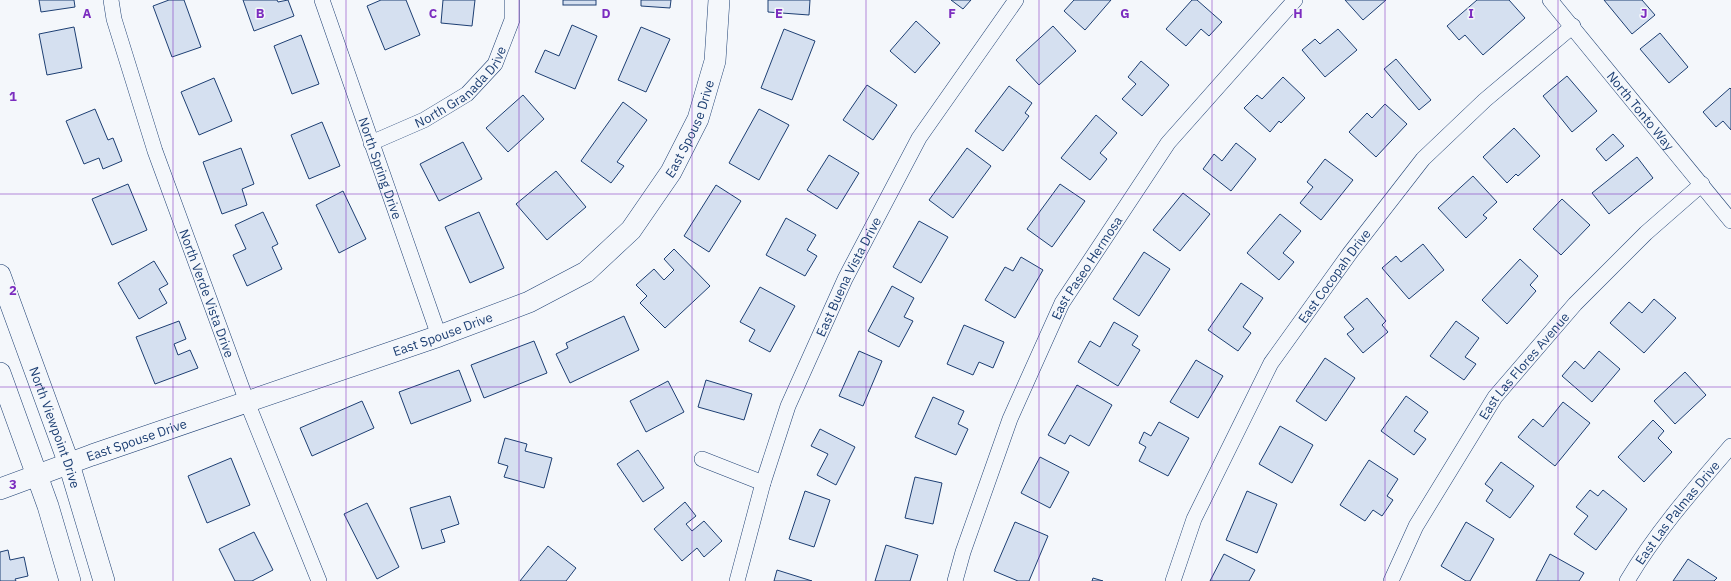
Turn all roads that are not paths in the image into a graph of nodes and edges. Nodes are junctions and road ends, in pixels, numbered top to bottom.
1 (111, 0) edge
2 (322, 0) edge
3 (512, 0) edge
4 (719, 0) edge
5 (1016, 0) edge
6 (1295, 0) edge
7 (1550, 0) edge
8 (1572, 26) junction
9 (371, 143) junction
10 (1702, 184) junction
11 (1731, 221) edge
12 (0, 275) edge
13 (439, 336) junction
14 (0, 373) edge
15 (247, 402) junction
16 (1731, 446) edge
17 (702, 459) dead end
18 (69, 464) junction
19 (36, 475) junction
20 (763, 483) junction
21 (0, 489) edge
22 (70, 581) edge
23 (104, 581) edge
24 (319, 581) edge
25 (737, 581) edge
26 (955, 581) edge
27 (1173, 581) edge
28 (1391, 581) edge
29 (1627, 581) edge

1 - 15 street, North Verde Vista Drive
2 - 9 street, North Spring Drive
3 - 9 street, North Granada Drive
4 - 13 main road, East Spouse Drive
5 - 20 street, East Buena Vista Drive
6 - 26 street, East Paseo Hermosa
7 - 8 street, North Tonto Way
8 - 10 street, North Tonto Way
8 - 27 street, East Cocopah Drive
9 - 13 street, North Spring Drive
10 - 11 street, North Tonto Way
10 - 28 street, East Las Flores Avenue
12 - 18 main road, North Viewpoint Drive
13 - 15 main road, East Spouse Drive
14 - 19 main road
15 - 18 main road, East Spouse Drive
15 - 24 street, North Verde Vista Drive
16 - 29 street, East Las Palmas Drive
17 - 20 street
18 - 19 main road, East Spouse Drive
18 - 23 main road, North Viewpoint Drive
19 - 21 main road, East Spouse Drive
19 - 22 main road
20 - 25 street, East Buena Vista Drive

